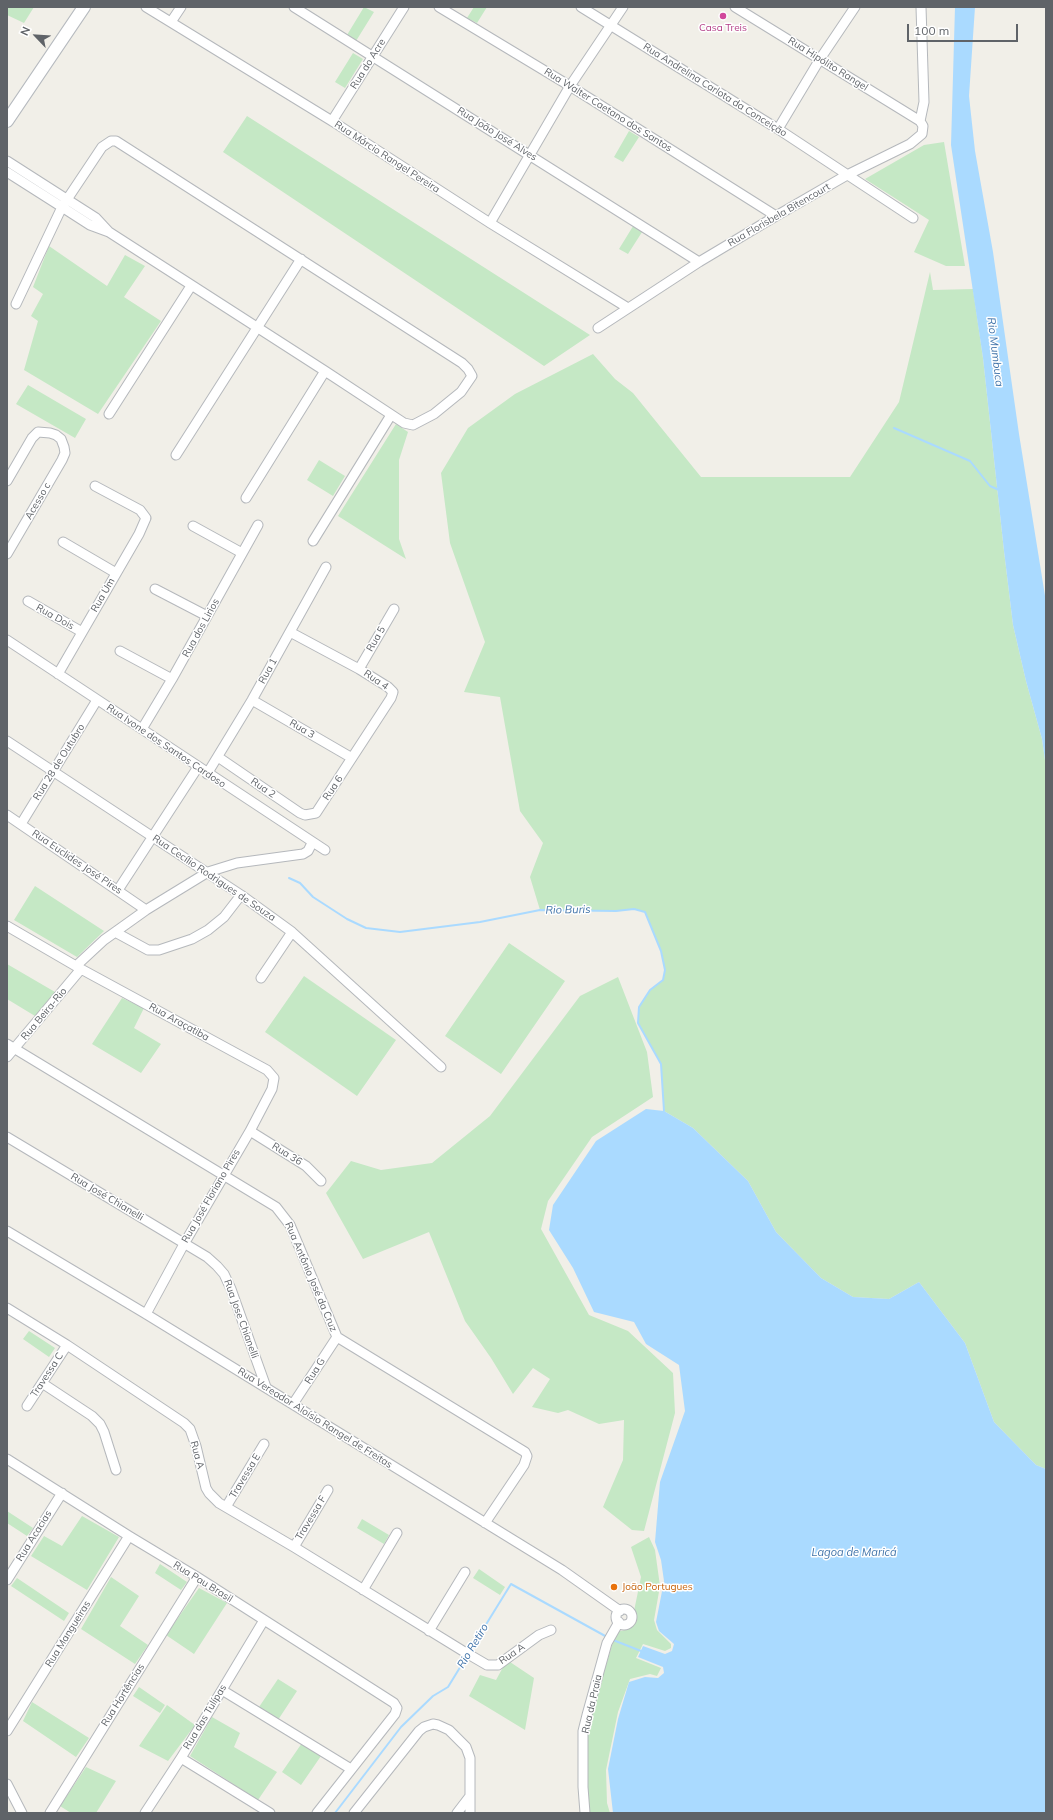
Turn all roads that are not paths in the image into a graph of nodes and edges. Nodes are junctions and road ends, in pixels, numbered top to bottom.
1 (84, 7) edge
2 (146, 7) edge
3 (182, 7) edge
4 (294, 7) edge
5 (404, 7) edge
6 (439, 7) edge
7 (581, 7) edge
8 (623, 7) edge
9 (735, 7) edge
10 (855, 7) edge
11 (921, 7) edge
12 (171, 22) junction
13 (611, 25) junction
14 (373, 56) junction
15 (820, 58) junction
16 (570, 86) junction
17 (7, 121) edge
18 (332, 121) junction
19 (920, 121) junction
20 (778, 129) junction
21 (530, 155) junction
22 (7, 161) edge
23 (7, 172) edge
24 (847, 175) junction
25 (65, 203) junction
26 (776, 216) junction
27 (913, 218) dead end
28 (490, 223) junction
29 (301, 260) junction
30 (700, 262) junction
31 (191, 286) junction
32 (16, 304) dead end
33 (628, 308) junction
34 (258, 328) junction
35 (598, 328) dead end
36 (325, 371) junction
37 (109, 414) dead end
38 (391, 415) junction
39 (176, 455) dead end
40 (7, 482) edge
41 (95, 486) dead end
42 (246, 498) dead end
43 (194, 526) dead end
44 (258, 526) dead end
45 (313, 541) dead end
46 (63, 542) dead end
47 (7, 554) edge
48 (242, 554) junction
49 (326, 567) dead end
50 (116, 573) junction
51 (155, 589) dead end
52 (28, 601) dead end
53 (394, 609) dead end
54 (207, 616) junction
55 (82, 632) junction
56 (290, 632) junction
57 (7, 640) edge
58 (120, 651) dead end
59 (359, 669) junction
60 (58, 674) junction
61 (172, 679) junction
62 (98, 700) junction
63 (252, 700) junction
64 (142, 729) junction
65 (7, 741) edge
66 (218, 757) junction
67 (352, 758) junction
68 (198, 767) junction
69 (53, 772) junction
70 (207, 774) junction
71 (7, 815) edge
72 (310, 815) joint
73 (21, 824) junction
74 (154, 837) junction
75 (312, 843) junction
76 (325, 850) dead end
77 (208, 872) junction
78 (118, 890) junction
79 (241, 894) junction
80 (146, 910) junction
81 (7, 926) edge
82 (115, 932) junction
83 (292, 932) junction
84 (79, 968) junction
85 (260, 978) dead end
86 (11, 1047) edge
87 (7, 1057) edge
88 (441, 1067) dead end
89 (274, 1078) joint
90 (250, 1131) junction
91 (7, 1137) edge
92 (223, 1175) junction
93 (321, 1181) dead end
94 (8, 1234) edge
95 (184, 1244) junction
96 (206, 1257) joint
97 (7, 1308) edge
98 (146, 1314) junction
99 (337, 1337) junction
100 (67, 1345) junction
101 (42, 1383) junction
102 (266, 1387) junction
103 (293, 1404) junction
104 (27, 1406) dead end
105 (264, 1444) dead end
106 (7, 1459) edge
107 (116, 1470) dead end
108 (328, 1490) dead end
109 (62, 1493) junction
110 (226, 1507) junction
111 (485, 1523) junction
112 (397, 1532) dead end
113 (129, 1536) junction
114 (294, 1547) junction
115 (465, 1572) dead end
116 (197, 1577) junction
117 (7, 1580) edge
118 (363, 1590) junction
119 (620, 1611) junction
120 (264, 1620) junction
121 (618, 1622) junction
122 (551, 1630) dead end
123 (430, 1631) junction
124 (222, 1690) junction
125 (7, 1731) edge
126 (181, 1758) junction
127 (351, 1769) junction
128 (7, 1784) edge
129 (470, 1796) junction
130 (22, 1813) edge
131 (50, 1813) edge
132 (145, 1813) edge
133 (270, 1813) edge
134 (317, 1813) edge
135 (354, 1813) edge
136 (457, 1813) edge
137 (470, 1813) edge
138 (585, 1813) edge

1 - 17 main road
2 - 12 street, Rua Márcio Rangel Pereira
3 - 12 street
4 - 14 street, Rua João José Alves
5 - 14 street, Rua do Acre
6 - 16 street, Rua Walter Caetano dos Santos
7 - 13 street, Rua Andrelina Carlota da Conceição
8 - 13 street
9 - 15 street, Rua Hipólito Rangel
10 - 15 street
11 - 19 street
12 - 18 street, Rua Márcio Rangel Pereira
13 - 16 street
13 - 20 street, Rua Andrelina Carlota da Conceição
14 - 18 street, Rua do Acre
14 - 21 street, Rua João José Alves
15 - 19 street, Rua Hipólito Rangel
15 - 20 street
16 - 21 street
16 - 26 street, Rua Walter Caetano dos Santos
18 - 28 street, Rua Márcio Rangel Pereira
19 - 24 street, Rua Florisbela Bitencourt
20 - 24 street, Rua Andrelina Carlota da Conceição
21 - 28 street
21 - 30 street, Rua João José Alves
22 - 25 street
23 - 25 street
24 - 26 street, Rua Florisbela Bitencourt
24 - 27 street, Rua Andrelina Carlota da Conceição
25 - 29 street
25 - 31 street
25 - 32 street
26 - 30 street, Rua Florisbela Bitencourt
28 - 33 street, Rua Márcio Rangel Pereira
29 - 34 street
29 - 38 street
30 - 33 street, Rua Florisbela Bitencourt
31 - 34 street
31 - 37 street
33 - 35 street, Rua Florisbela Bitencourt
34 - 36 street
34 - 39 street
36 - 38 street
36 - 42 street
38 - 45 street
40 - 47 street, Acesso c
41 - 50 street, Rua Um
43 - 48 street
44 - 48 street, Rua dos Lirios
46 - 50 street
48 - 54 street, Rua dos Lirios
49 - 56 street, Rua 1
50 - 55 street, Rua Um
51 - 54 street
52 - 55 street, Rua Dois
53 - 59 street, Rua 5
54 - 61 street, Rua dos Lirios
55 - 60 street, Rua Um
56 - 59 street, Rua 4
56 - 63 street, Rua 1
57 - 60 street, Rua Ivone dos Santos Cardoso
58 - 61 street
59 - 67 street, Rua 4
60 - 62 street, Rua Ivone dos Santos Cardoso
61 - 64 street, Rua dos Lirios
62 - 64 street, Rua Ivone dos Santos Cardoso
62 - 69 street, Rua 28 de Outubro
63 - 66 street, Rua 1
63 - 67 street, Rua 3
64 - 68 street, Rua Ivone dos Santos Cardoso
65 - 69 street, Rua Cecílio Rodrigues de Souza
66 - 70 street, Rua 1
66 - 72 street, Rua 2
67 - 72 street, Rua 6
68 - 70 street, Rua Ivone dos Santos Cardoso
68 - 74 street
69 - 73 street, Rua 28 de Outubro
69 - 74 street, Rua Cecílio Rodrigues de Souza
70 - 75 street, Rua Ivone dos Santos Cardoso
71 - 73 street, Rua Euclides José Pires
73 - 78 street, Rua Euclides José Pires
74 - 77 street, Rua Cecílio Rodrigues de Souza
74 - 78 street
75 - 76 street, Rua Ivone dos Santos Cardoso
75 - 77 street
77 - 79 street, Rua Cecílio Rodrigues de Souza
77 - 80 street
78 - 80 street, Rua Euclides José Pires
79 - 82 street
79 - 83 street, Rua Cecílio Rodrigues de Souza
80 - 82 street
81 - 84 street
82 - 84 street
83 - 85 street
83 - 88 street, Rua Cecílio Rodrigues de Souza
84 - 86 street, Rua Beira-Rio
84 - 89 street, Rua Araçatiba
86 - 87 street, Rua Beira-Rio
86 - 92 street, Rua Antônio José da Cruz
89 - 90 street, Rua José Floriano Pires
90 - 92 street, Rua José Floriano Pires
90 - 93 street, Rua 36
91 - 95 street, Rua José Chianelli
92 - 95 street, Rua José Floriano Pires
92 - 99 street, Rua Antônio José da Cruz
94 - 98 street, Rua Vereador Aloísio Rangel de Freitas
95 - 96 street, Rua José Chianelli
95 - 98 street, Rua José Floriano Pires
96 - 102 street, Rua Jose Chianelli
97 - 100 street, Rua A
98 - 102 street, Rua Vereador Aloísio Rangel de Freitas
99 - 103 street, Rua G
99 - 111 street, Rua Antônio José da Cruz
100 - 101 street, Travessa C
100 - 110 street, Rua A
101 - 104 street, Travessa C
101 - 107 street
102 - 103 street, Rua Vereador Aloísio Rangel de Freitas
103 - 111 street, Rua Vereador Aloísio Rangel de Freitas
105 - 110 street, Travessa E
106 - 109 street, Rua Pau Brasil
108 - 114 street, Travessa F
109 - 113 street, Rua Pau Brasil
109 - 117 street, Rua Acacias
110 - 114 street, Rua A
111 - 119 street, Rua Vereador Aloísio Rangel de Freitas
112 - 118 street
113 - 116 street, Rua Pau Brasil
113 - 125 street, Rua Mangueiras
114 - 118 street, Rua A
115 - 123 street
116 - 120 street, Rua Pau Brasil
116 - 131 street, Rua Hortências
118 - 123 street, Rua A
119 - 121 street
119 - 121 street
120 - 124 street, Rua das Tulípas
120 - 127 street, Rua Pau Brasil
121 - 138 street, Rua da Praia
122 - 123 street, Rua A
124 - 126 street, Rua das Tulípas
124 - 127 street
126 - 132 street, Rua das Tulípas
126 - 133 street
127 - 134 street
128 - 130 street
129 - 135 street
129 - 136 street
129 - 137 street

